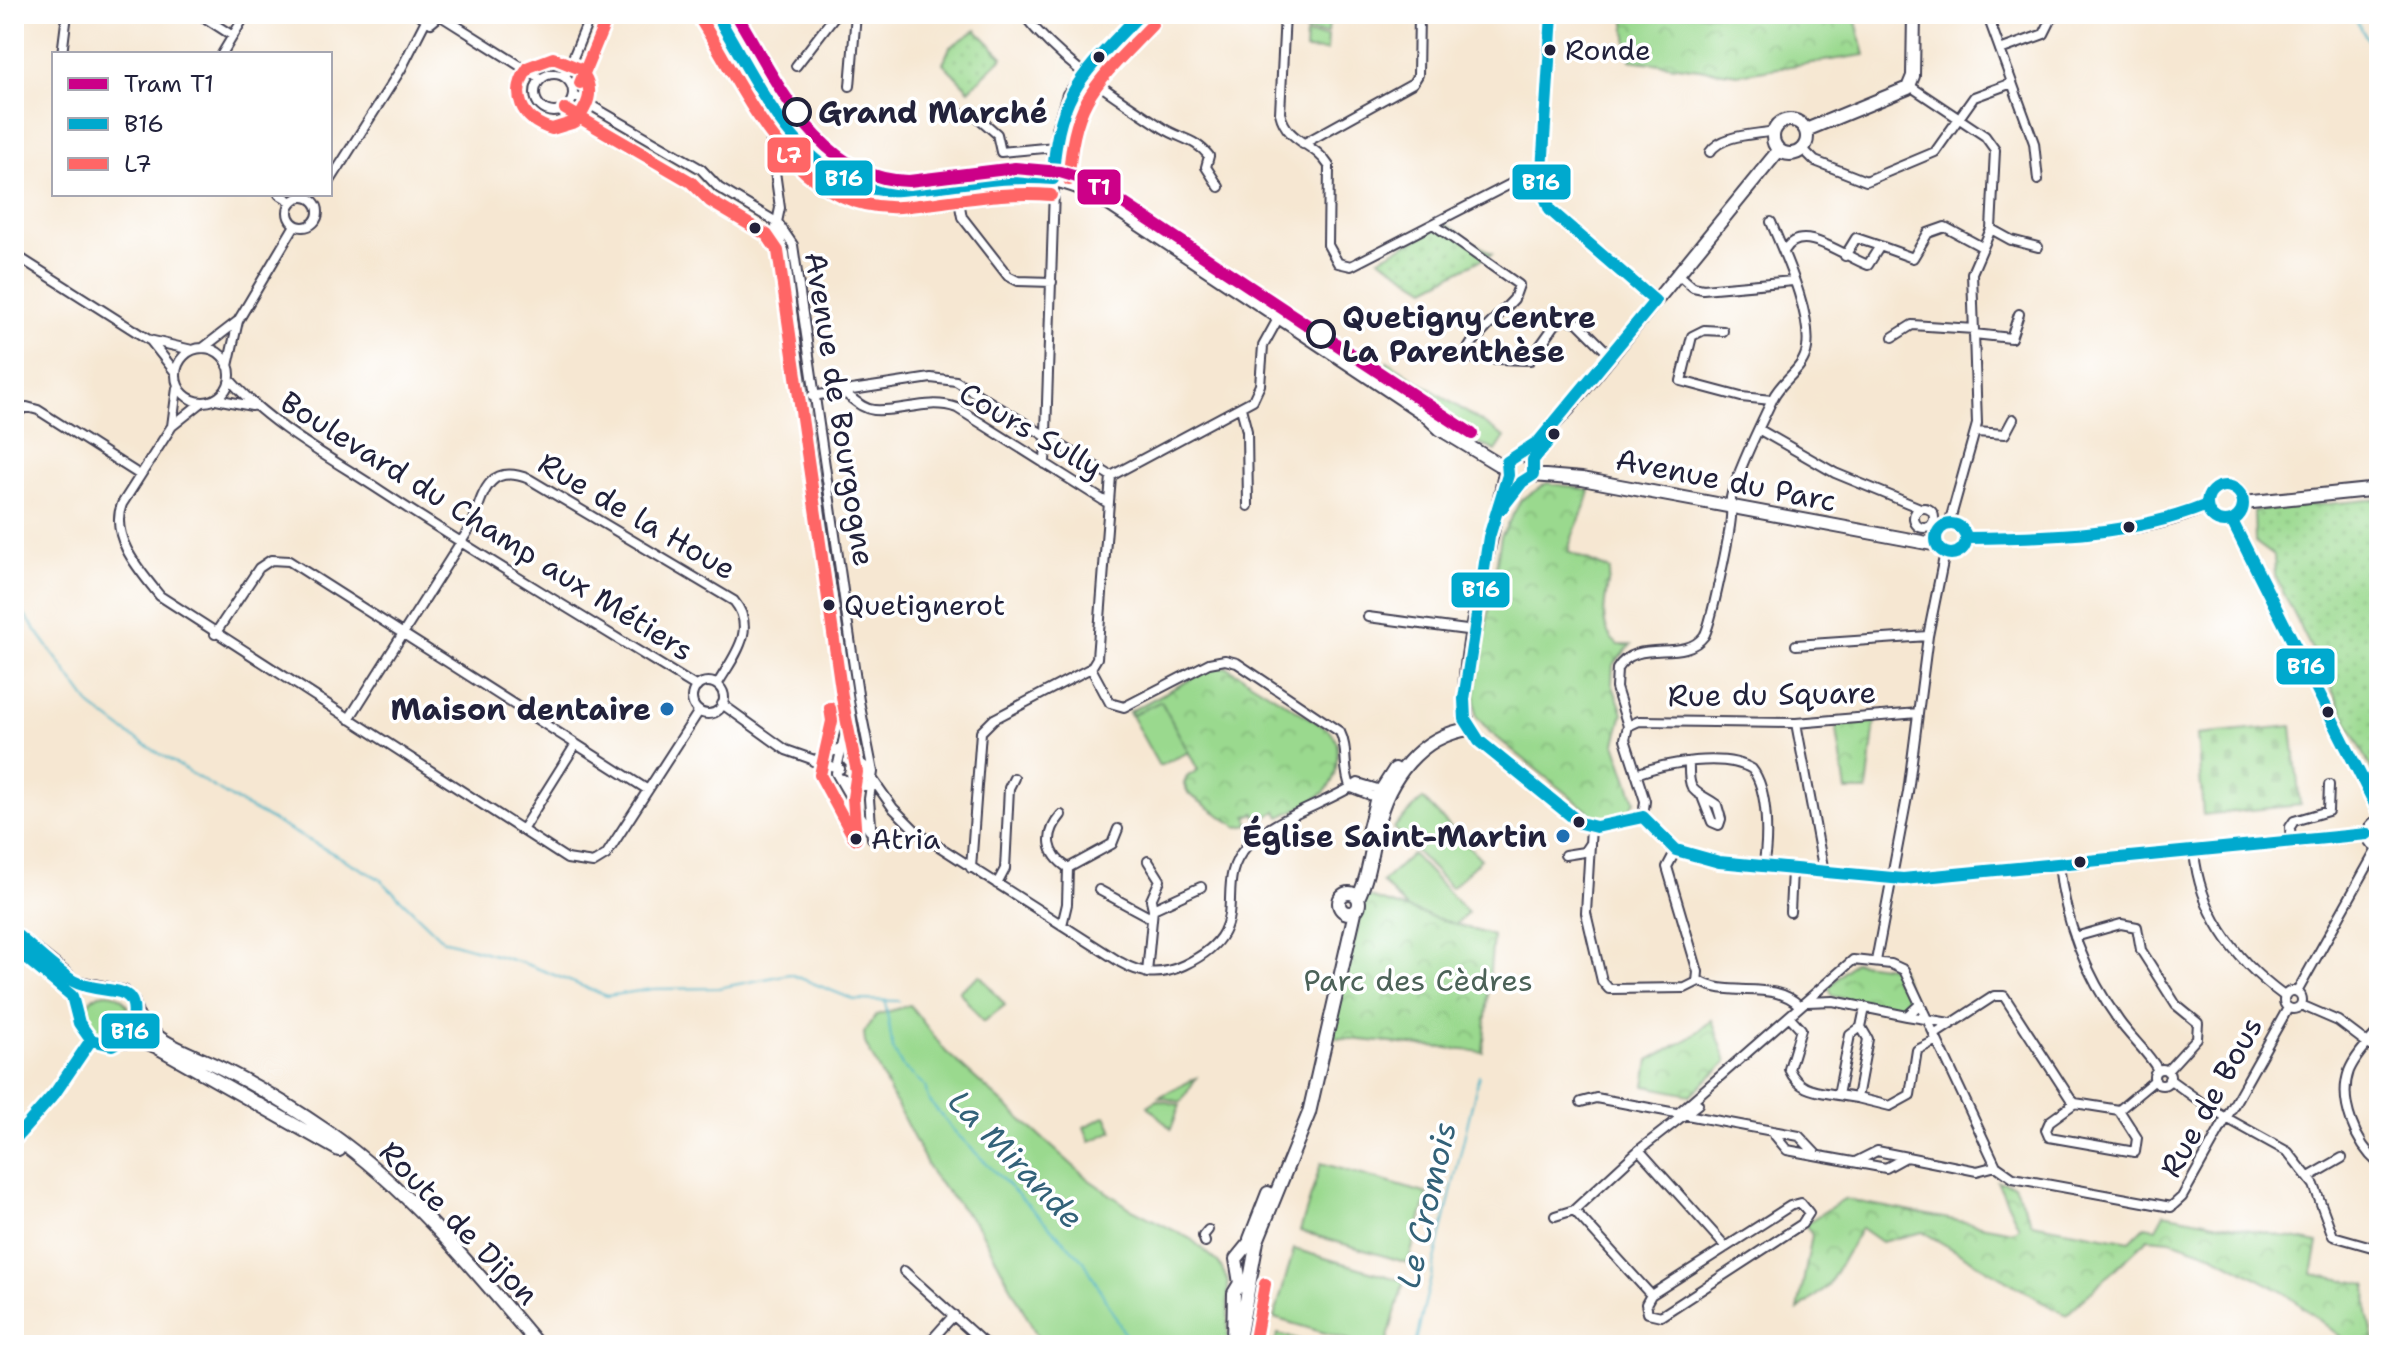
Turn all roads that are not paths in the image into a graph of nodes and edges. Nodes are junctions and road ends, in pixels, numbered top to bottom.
1 (67, 14) edge
2 (199, 14) edge
3 (246, 14) edge
4 (591, 14) edge
5 (716, 14) edge
6 (726, 14) edge
7 (856, 14) edge
8 (1023, 14) edge
9 (1140, 14) edge
10 (1285, 14) edge
11 (1419, 14) edge
12 (1552, 14) edge
13 (1914, 14) edge
14 (1987, 14) edge
15 (2054, 14) edge
16 (441, 15) edge
17 (832, 15) edge
18 (422, 18) edge
19 (233, 36) junction
20 (2000, 50) junction
21 (62, 52) edge
22 (223, 52) edge
23 (796, 66) dead end
24 (1083, 75) junction
25 (565, 77) junction
26 (541, 79) junction
27 (2012, 83) junction
28 (850, 86) dead end
29 (1910, 86) junction
30 (764, 89) junction
31 (573, 95) junction
32 (941, 110) dead end
33 (1959, 118) junction
34 (1806, 130) junction
35 (1774, 131) junction
36 (1303, 144) junction
37 (1055, 147) junction
38 (1803, 149) junction
39 (1779, 150) junction
40 (1710, 152) dead end
41 (1543, 172) junction
42 (332, 178) edge
43 (1053, 179) junction
44 (2038, 180) dead end
45 (1219, 187) dead end
46 (873, 190) junction
47 (282, 196) edge
48 (320, 196) edge
49 (959, 201) dead end
50 (292, 202) junction
51 (315, 203) junction
52 (1771, 222) dead end
53 (774, 223) junction
54 (1433, 224) junction
55 (295, 225) junction
56 (1991, 229) junction
57 (786, 244) junction
58 (1880, 246) junction
59 (1982, 247) junction
60 (2038, 247) dead end
61 (1785, 250) junction
62 (14, 254) edge
63 (1845, 256) junction
64 (1678, 274) junction
65 (1793, 281) junction
66 (1052, 282) junction
67 (1655, 301) junction
68 (2019, 314) dead end
69 (1279, 317) junction
70 (238, 321) junction
71 (1723, 331) dead end
72 (1974, 332) junction
73 (1893, 337) dead end
74 (149, 340) junction
75 (203, 348) junction
76 (192, 350) junction
77 (1610, 355) junction
78 (228, 366) junction
79 (176, 373) junction
80 (230, 380) junction
81 (177, 384) junction
82 (840, 391) junction
83 (1579, 394) junction
84 (810, 396) junction
85 (216, 399) junction
86 (1772, 400) junction
87 (201, 403) junction
88 (253, 406) junction
89 (1241, 408) junction
90 (14, 413) edge
91 (2013, 419) dead end
92 (172, 426) junction
93 (1760, 430) junction
94 (1976, 432) junction
95 (1045, 434) junction
96 (1045, 464) junction
97 (1511, 464) junction
98 (1531, 470) junction
99 (140, 475) junction
100 (1111, 476) junction
101 (2379, 489) edge
102 (1106, 502) junction
103 (2243, 503) junction
104 (2207, 505) junction
105 (1248, 506) dead end
106 (1731, 507) junction
107 (1920, 508) dead end
108 (1497, 514) junction
109 (2232, 521) junction
110 (1949, 524) junction
111 (1967, 538) junction
112 (460, 542) junction
113 (1940, 544) junction
114 (1368, 617) dead end
115 (1474, 631) junction
116 (215, 634) junction
117 (403, 634) junction
118 (1928, 636) junction
119 (1796, 645) dead end
120 (1091, 668) junction
121 (717, 685) junction
122 (697, 687) junction
123 (722, 704) junction
124 (699, 711) junction
125 (1918, 713) junction
126 (349, 719) junction
127 (1796, 723) junction
128 (1467, 724) junction
129 (1628, 726) junction
130 (576, 744) junction
131 (844, 746) junction
132 (813, 761) junction
133 (848, 761) junction
134 (1689, 763) junction
135 (838, 769) junction
136 (1636, 774) junction
137 (1014, 778) dead end
138 (869, 779) junction
139 (2329, 785) dead end
140 (1351, 788) junction
141 (648, 790) junction
142 (1382, 795) junction
143 (1703, 799) dead end
144 (2379, 812) edge
145 (1061, 815) dead end
146 (1643, 817) junction
147 (2379, 819) edge
148 (1591, 827) junction
149 (1118, 829) dead end
150 (522, 830) junction
151 (2367, 834) junction
152 (1590, 842) junction
153 (2291, 843) junction
154 (2378, 849) edge
155 (1676, 850) junction
156 (2194, 852) junction
157 (1565, 855) dead end
158 (1148, 861) dead end
159 (2059, 865) junction
160 (1763, 867) junction
161 (971, 868) junction
162 (1068, 868) junction
163 (1792, 870) junction
164 (1824, 872) junction
165 (1891, 878) junction
166 (997, 884) junction
167 (1201, 887) dead end
168 (1099, 890) dead end
169 (1790, 912) dead end
170 (1152, 914) junction
171 (1062, 925) junction
172 (14, 933) edge
173 (2075, 937) junction
174 (14, 948) edge
175 (1876, 961) junction
176 (1147, 973) junction
177 (1698, 980) junction
178 (1829, 981) junction
179 (97, 989) junction
180 (2297, 992) junction
181 (2284, 996) junction
182 (1833, 1001) junction
183 (1919, 1005) junction
184 (2301, 1005) junction
185 (1800, 1006) junction
186 (1865, 1008) junction
187 (2288, 1008) junction
188 (79, 1012) junction
189 (136, 1014) junction
190 (1789, 1016) junction
191 (1907, 1016) junction
192 (1927, 1022) junction
193 (1951, 1023) junction
194 (1861, 1027) junction
195 (2379, 1030) edge
196 (1936, 1038) junction
197 (91, 1040) junction
198 (122, 1041) junction
199 (2369, 1043) junction
200 (2379, 1052) edge
201 (2165, 1074) junction
202 (2155, 1080) junction
203 (1838, 1095) junction
204 (1857, 1098) junction
205 (1698, 1101) junction
206 (1581, 1102) dead end
207 (2075, 1103) junction
208 (2119, 1110) junction
209 (1676, 1113) junction
210 (2227, 1118) junction
211 (1707, 1119) junction
212 (1662, 1131) junction
213 (1771, 1131) junction
214 (14, 1140) edge
215 (1639, 1150) junction
216 (1816, 1154) junction
217 (1906, 1157) junction
218 (2342, 1158) dead end
219 (1855, 1162) junction
220 (2379, 1164) edge
221 (1996, 1166) junction
222 (2309, 1177) junction
223 (1574, 1210) junction
224 (421, 1213) junction
225 (1555, 1216) dead end
226 (1208, 1230) dead end
227 (1205, 1242) dead end
228 (1726, 1247) junction
229 (2379, 1249) edge
230 (904, 1271) dead end
231 (1651, 1295) junction
232 (954, 1315) junction
233 (538, 1345) edge
234 (927, 1345) edge
235 (986, 1345) edge
236 (1235, 1345) edge

1 - 21 street
2 - 19 street
3 - 19 street
4 - 25 street
5 - 30 main road
6 - 46 main road
7 - 28 street
8 - 24 street
9 - 24 main road
10 - 36 street
11 - 36 street
12 - 41 street
13 - 29 main road
14 - 20 street
15 - 20 street
16 - 18 street
16 - 26 street
17 - 23 street
18 - 42 street
19 - 22 street
20 - 27 street
24 - 37 street
24 - 45 street
25 - 26 street
25 - 31 street
26 - 31 street
27 - 33 street
27 - 44 street
29 - 33 street
29 - 34 main road
30 - 46 main road
30 - 53 street
31 - 53 street
32 - 37 street
33 - 38 street
33 - 56 street
34 - 35 main road
34 - 38 main road
35 - 39 main road
35 - 40 street
36 - 54 street
37 - 43 street
38 - 39 main road
39 - 64 main road
41 - 54 street
41 - 67 street
43 - 46 main road
43 - 66 street
43 - 69 main road
47 - 50 street
48 - 51 street
49 - 66 street
50 - 51 street
50 - 55 street
51 - 55 street
52 - 61 street
53 - 57 street, Avenue de Bourgogne
54 - 77 street
55 - 70 street
56 - 59 street
56 - 60 street
57 - 84 street, Avenue de Bourgogne
57 - 131 street, Avenue de Bourgogne
58 - 59 street
58 - 63 street
58 - 63 street
59 - 72 street
61 - 63 street
61 - 65 street
62 - 74 street
64 - 65 street
64 - 67 main road
65 - 86 street
66 - 95 street
67 - 77 main road
68 - 72 street
69 - 89 street
69 - 97 main road
70 - 75 street
70 - 78 street
71 - 86 street
72 - 73 street
72 - 94 street
74 - 76 street
74 - 79 street
75 - 76 street
75 - 78 street
76 - 79 street
77 - 83 main road
78 - 80 street
79 - 81 street
80 - 85 street
80 - 88 street, Boulevard du Champ aux Métiers
81 - 87 street
81 - 92 street
82 - 84 street, Cours Sully
82 - 95 street, Cours Sully
82 - 96 street, Cours Sully
83 - 97 main road
83 - 98 main road
84 - 133 street, Avenue de Bourgogne
84 - 138 street, Avenue de Bourgogne
85 - 87 street
85 - 88 street, Boulevard du Champ aux Métiers
86 - 93 street
87 - 92 street
88 - 112 street, Boulevard du Champ aux Métiers
89 - 100 street
89 - 105 street
90 - 99 street
91 - 94 street
92 - 99 street
93 - 106 street
93 - 107 street
94 - 110 street
95 - 96 street
95 - 100 street, Cours Sully
96 - 102 street, Cours Sully
97 - 98 main road
97 - 98 main road
97 - 108 main road
98 - 106 main road, Avenue du Parc
98 - 108 main road
99 - 116 street
100 - 102 street
101 - 103 main road
102 - 120 street
103 - 104 main road
103 - 109 main road
104 - 109 main road
104 - 111 main road
106 - 113 main road, Avenue du Parc
106 - 129 street
108 - 115 main road
109 - 144 street
110 - 111 main road
110 - 113 main road
111 - 113 main road
112 - 117 street
112 - 121 street, Rue de la Houe
112 - 122 street, Boulevard du Champ aux Métiers
113 - 118 street
114 - 115 street
115 - 128 main road
116 - 117 street
116 - 126 street
117 - 126 street
117 - 130 street
118 - 119 street
118 - 125 street
120 - 140 street
120 - 161 street
121 - 122 street
121 - 123 street
122 - 124 street
123 - 124 street
123 - 132 street
124 - 141 street
125 - 127 street, Rue du Square
125 - 165 street
126 - 150 street
127 - 129 street, Rue du Square
127 - 164 street
128 - 142 main road
128 - 148 street
129 - 136 street
130 - 141 street
130 - 150 street
131 - 132 street
131 - 135 street, Avenue de Bourgogne
132 - 135 street
133 - 135 street
133 - 138 street
134 - 136 street
134 - 143 street
134 - 160 street
135 - 138 street
135 - 138 street, Avenue de Bourgogne
136 - 146 street
137 - 166 street
138 - 161 street
139 - 153 street
140 - 142 street
140 - 176 street
141 - 150 street
142 - 236 main road
145 - 162 street
146 - 148 street
146 - 155 street
147 - 151 street
148 - 152 street
149 - 162 street
151 - 153 street
151 - 154 street
152 - 157 street
152 - 177 street
153 - 156 street
154 - 180 street
155 - 160 street
155 - 177 street
156 - 159 street
156 - 181 street
158 - 170 street
159 - 165 street
159 - 173 street
160 - 163 street
161 - 166 street
162 - 171 street
163 - 164 street
163 - 169 street
164 - 165 street
165 - 175 street
166 - 171 street
167 - 170 street
168 - 170 street
170 - 176 street
171 - 176 street
172 - 179 main road
173 - 201 street
173 - 201 street
174 - 188 main road
175 - 178 street
175 - 183 street
177 - 185 street
178 - 182 street
178 - 185 street
179 - 188 main road
179 - 189 main road
180 - 181 street, Rue de Bous
180 - 184 street, Rue de Bous
181 - 187 street, Rue de Bous
182 - 185 street
182 - 186 street
183 - 191 street
183 - 192 street
184 - 187 street, Rue de Bous
184 - 199 street
185 - 190 street
186 - 191 street
186 - 194 street
187 - 210 street, Rue de Bous
188 - 197 main road
189 - 198 main road
189 - 224 main road, Route de Dijon
190 - 203 street
190 - 205 street
191 - 192 street
192 - 193 street
192 - 196 street
193 - 196 street
193 - 207 street
194 - 203 street
194 - 204 street
195 - 199 street
196 - 204 street
196 - 221 street
197 - 198 main road
197 - 214 main road
198 - 224 main road
199 - 200 street
199 - 220 street
201 - 202 street
201 - 202 street
201 - 210 street
202 - 208 street
203 - 204 street
205 - 209 street
205 - 211 street
206 - 209 street
207 - 208 street
207 - 208 street
209 - 211 street
209 - 212 street
209 - 212 street
210 - 221 street, Rue de Bous
210 - 222 street
211 - 213 street
212 - 215 street
213 - 216 street
213 - 216 street
215 - 223 street
215 - 228 street
216 - 219 street
217 - 219 street
217 - 219 street
217 - 221 street
218 - 222 street
222 - 229 street
223 - 225 street
223 - 231 street
224 - 233 main road, Route de Dijon
226 - 227 street
228 - 231 street
228 - 231 street
230 - 232 street
232 - 234 street
232 - 235 street

